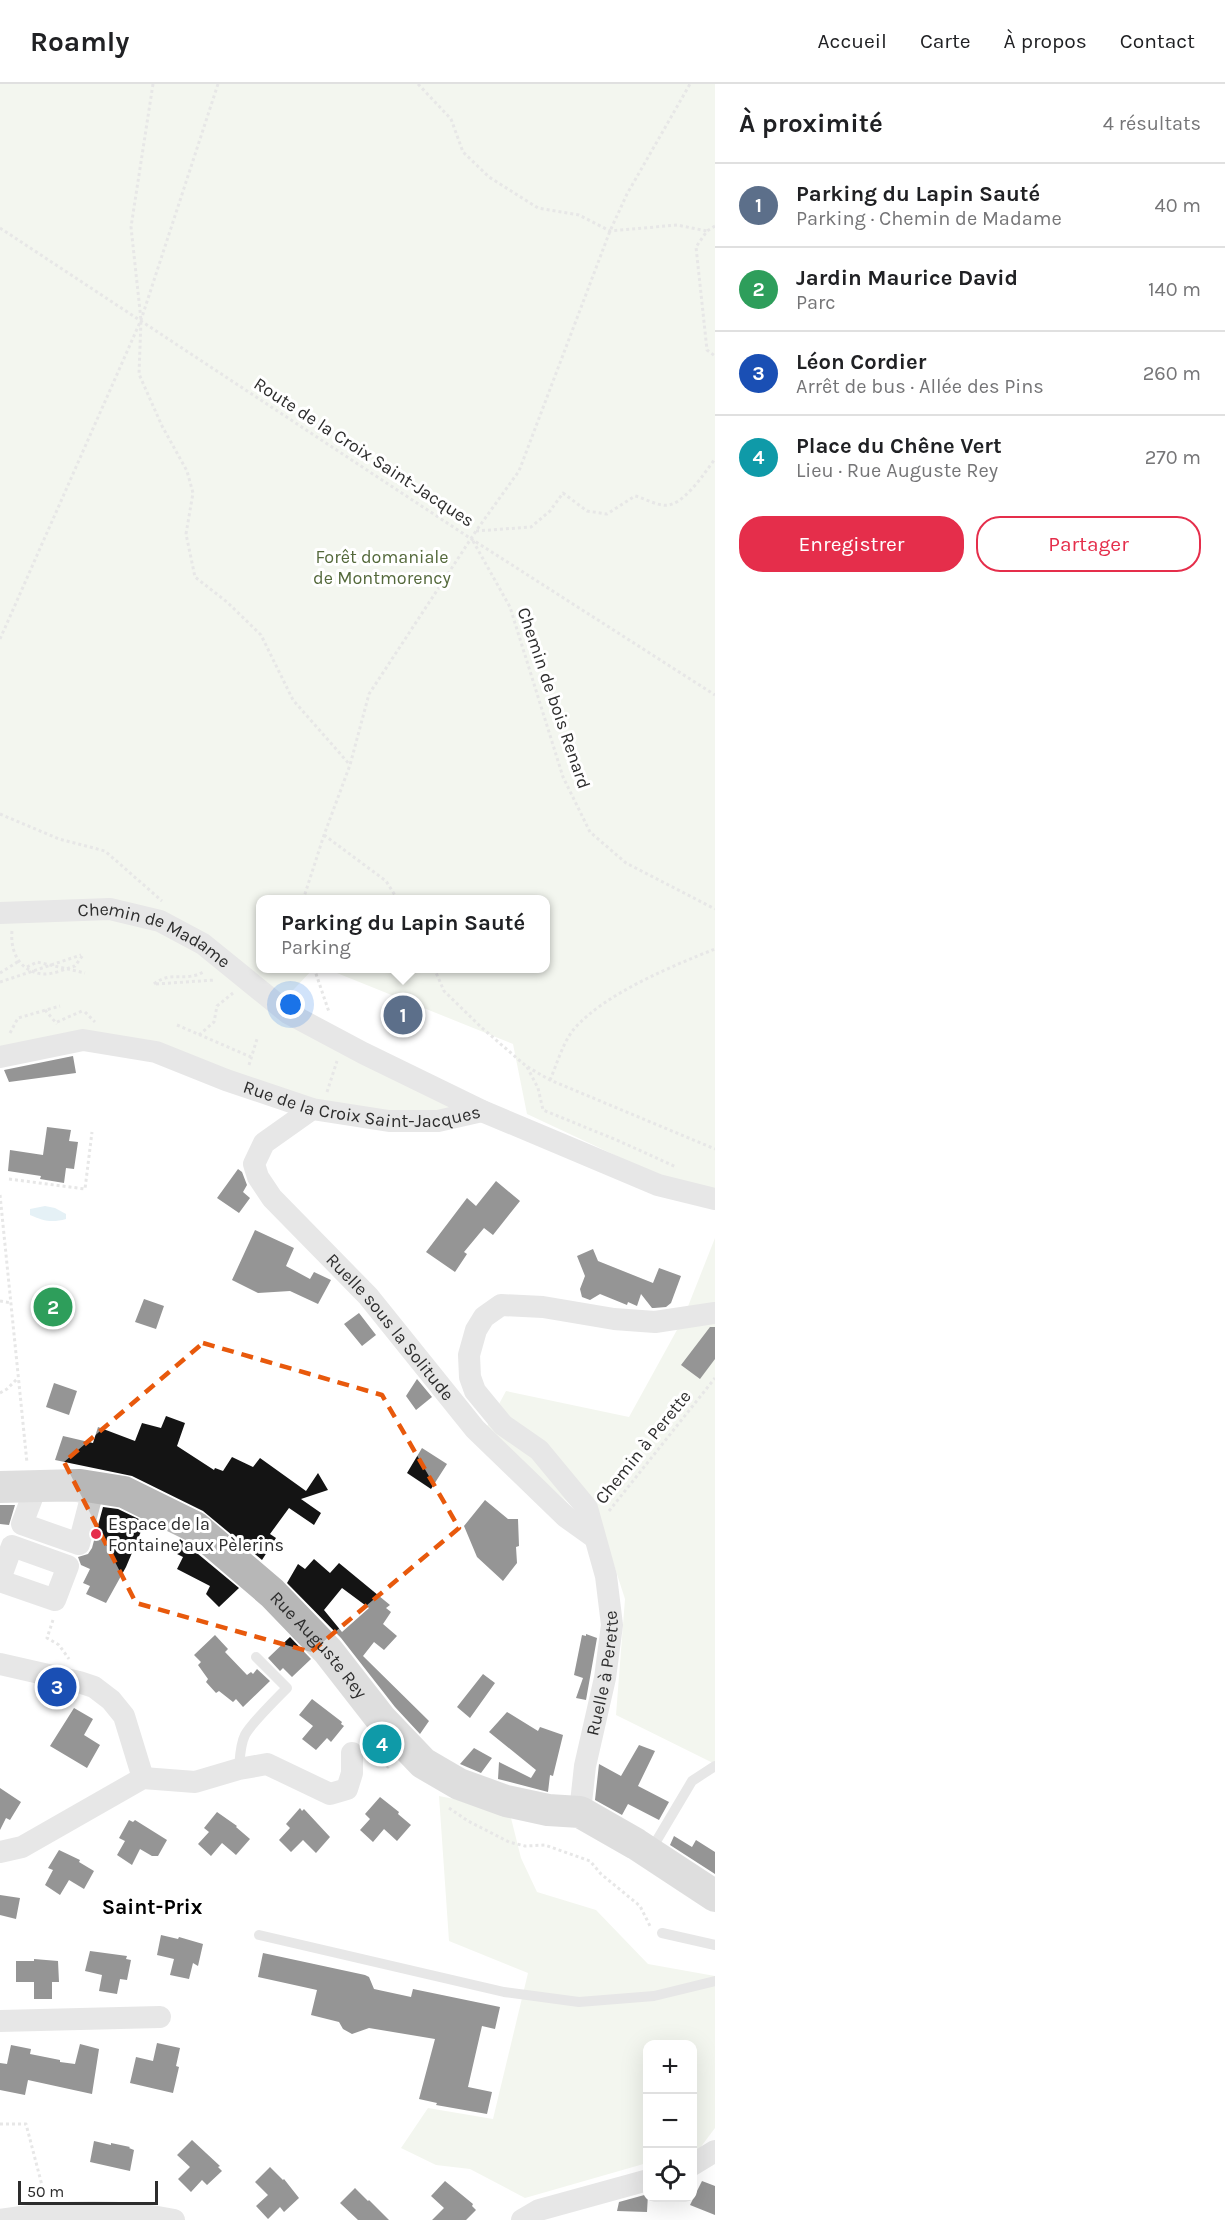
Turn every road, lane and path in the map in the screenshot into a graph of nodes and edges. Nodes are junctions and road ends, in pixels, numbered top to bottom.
1 (153, 84) edge
2 (218, 84) edge
3 (418, 84) edge
4 (690, 84) edge
5 (715, 226) edge
6 (0, 228) edge
7 (610, 231) junction
8 (706, 231) junction
9 (141, 320) junction
10 (715, 356) edge
11 (715, 459) edge
12 (476, 531) junction
13 (472, 540) junction
14 (0, 639) edge
15 (715, 695) edge
16 (350, 765) junction
17 (0, 814) edge
18 (324, 835) junction
19 (305, 895) edge
20 (395, 895) edge
21 (167, 906) dead end
22 (715, 909) edge
23 (0, 913) edge
24 (11, 945) dead end
25 (715, 950) edge
26 (19, 961) junction
27 (51, 965) junction
28 (75, 966) junction
29 (213, 966) dead end
30 (26, 967) junction
31 (66, 969) junction
32 (35, 971) junction
33 (0, 973) edge
34 (315, 973) edge
35 (436, 973) edge
36 (221, 980) dead end
37 (0, 982) edge
38 (234, 991) dead end
39 (60, 1006) dead end
40 (45, 1010) junction
41 (95, 1022) dead end
42 (177, 1025) dead end
43 (199, 1035) junction
44 (256, 1039) dead end
45 (340, 1040) junction
46 (3, 1048) edge
47 (251, 1057) junction
48 (526, 1066) junction
49 (248, 1068) dead end
50 (550, 1080) junction
51 (317, 1110) junction
52 (482, 1111) junction
53 (92, 1132) dead end
54 (715, 1149) edge
55 (682, 1169) dead end
56 (9, 1179) dead end
57 (0, 1195) edge
58 (715, 1199) edge
59 (0, 1301) edge
60 (11, 1303) junction
61 (715, 1313) edge
62 (18, 1378) junction
63 (715, 1378) edge
64 (0, 1393) edge
65 (15, 1486) edge
66 (594, 1534) junction
67 (256, 1657) dead end
68 (0, 1664) edge
69 (362, 1754) joint
70 (396, 1763) dead end
71 (715, 1766) edge
72 (239, 1768) junction
73 (143, 1778) junction
74 (580, 1812) junction
75 (545, 1837) dead end
76 (509, 1842) dead end
77 (545, 1845) junction
78 (0, 1852) edge
79 (649, 1853) junction
80 (715, 1896) edge
81 (662, 1934) joint
82 (259, 1935) dead end
83 (715, 1945) edge
84 (715, 1981) edge
85 (160, 2017) dead end
86 (0, 2021) edge
87 (0, 2124) edge
88 (715, 2151) edge
89 (697, 2162) edge
90 (643, 2181) edge
91 (49, 2212) junction
92 (0, 2220) edge
93 (174, 2220) edge
94 (522, 2220) edge

1 - 9 path
2 - 9 path
3 - 7 path
4 - 7 path
5 - 8 path
6 - 9 path, Route de la Croix Saint-Jacques
7 - 8 path
7 - 12 path
8 - 10 path
9 - 13 path, Route de la Croix Saint-Jacques
9 - 14 path
9 - 16 path
11 - 12 path
12 - 13 path
13 - 15 path, Route de la Croix Saint-Jacques
13 - 16 path
13 - 22 path, Chemin de bois Renard
16 - 18 path
17 - 21 path
18 - 19 path
18 - 20 path
23 - 45 street, Chemin de Madame
24 - 26 path
25 - 50 path
26 - 30 path
26 - 33 path
27 - 28 path
27 - 30 path
27 - 31 path
27 - 32 path
28 - 31 path
28 - 31 path
29 - 36 path
30 - 32 path
31 - 32 path
32 - 37 path
34 - 45 path
35 - 48 path
38 - 43 path
39 - 40 path
40 - 41 path
40 - 46 path
42 - 43 path
43 - 47 path
44 - 47 path
45 - 51 path
45 - 52 street, Chemin de Madame
46 - 51 street, Rue de la Croix Saint-Jacques
47 - 49 path
48 - 50 path
48 - 55 path
50 - 54 path
51 - 52 street, Rue de la Croix Saint-Jacques
51 - 66 street, Ruelle sous la Solitude
52 - 58 street, Rue de la Croix Saint-Jacques
53 - 56 path
57 - 60 path
59 - 60 path
60 - 62 path
61 - 66 street, Ruelle à Perette
62 - 64 path
62 - 65 path
63 - 66 path, Chemin à Perette
65 - 74 street, Rue Auguste Rey
66 - 74 street, Ruelle à Perette
67 - 72 lane
68 - 73 street
69 - 70 path
69 - 72 street
71 - 79 lane
72 - 73 street
73 - 78 street
74 - 79 street, Rue Auguste Rey
75 - 77 path
76 - 77 path
77 - 81 path
79 - 80 street, Rue Auguste Rey
81 - 83 lane
82 - 84 lane
85 - 86 street
87 - 91 path
88 - 89 street
90 - 94 street
91 - 92 street
91 - 93 street

